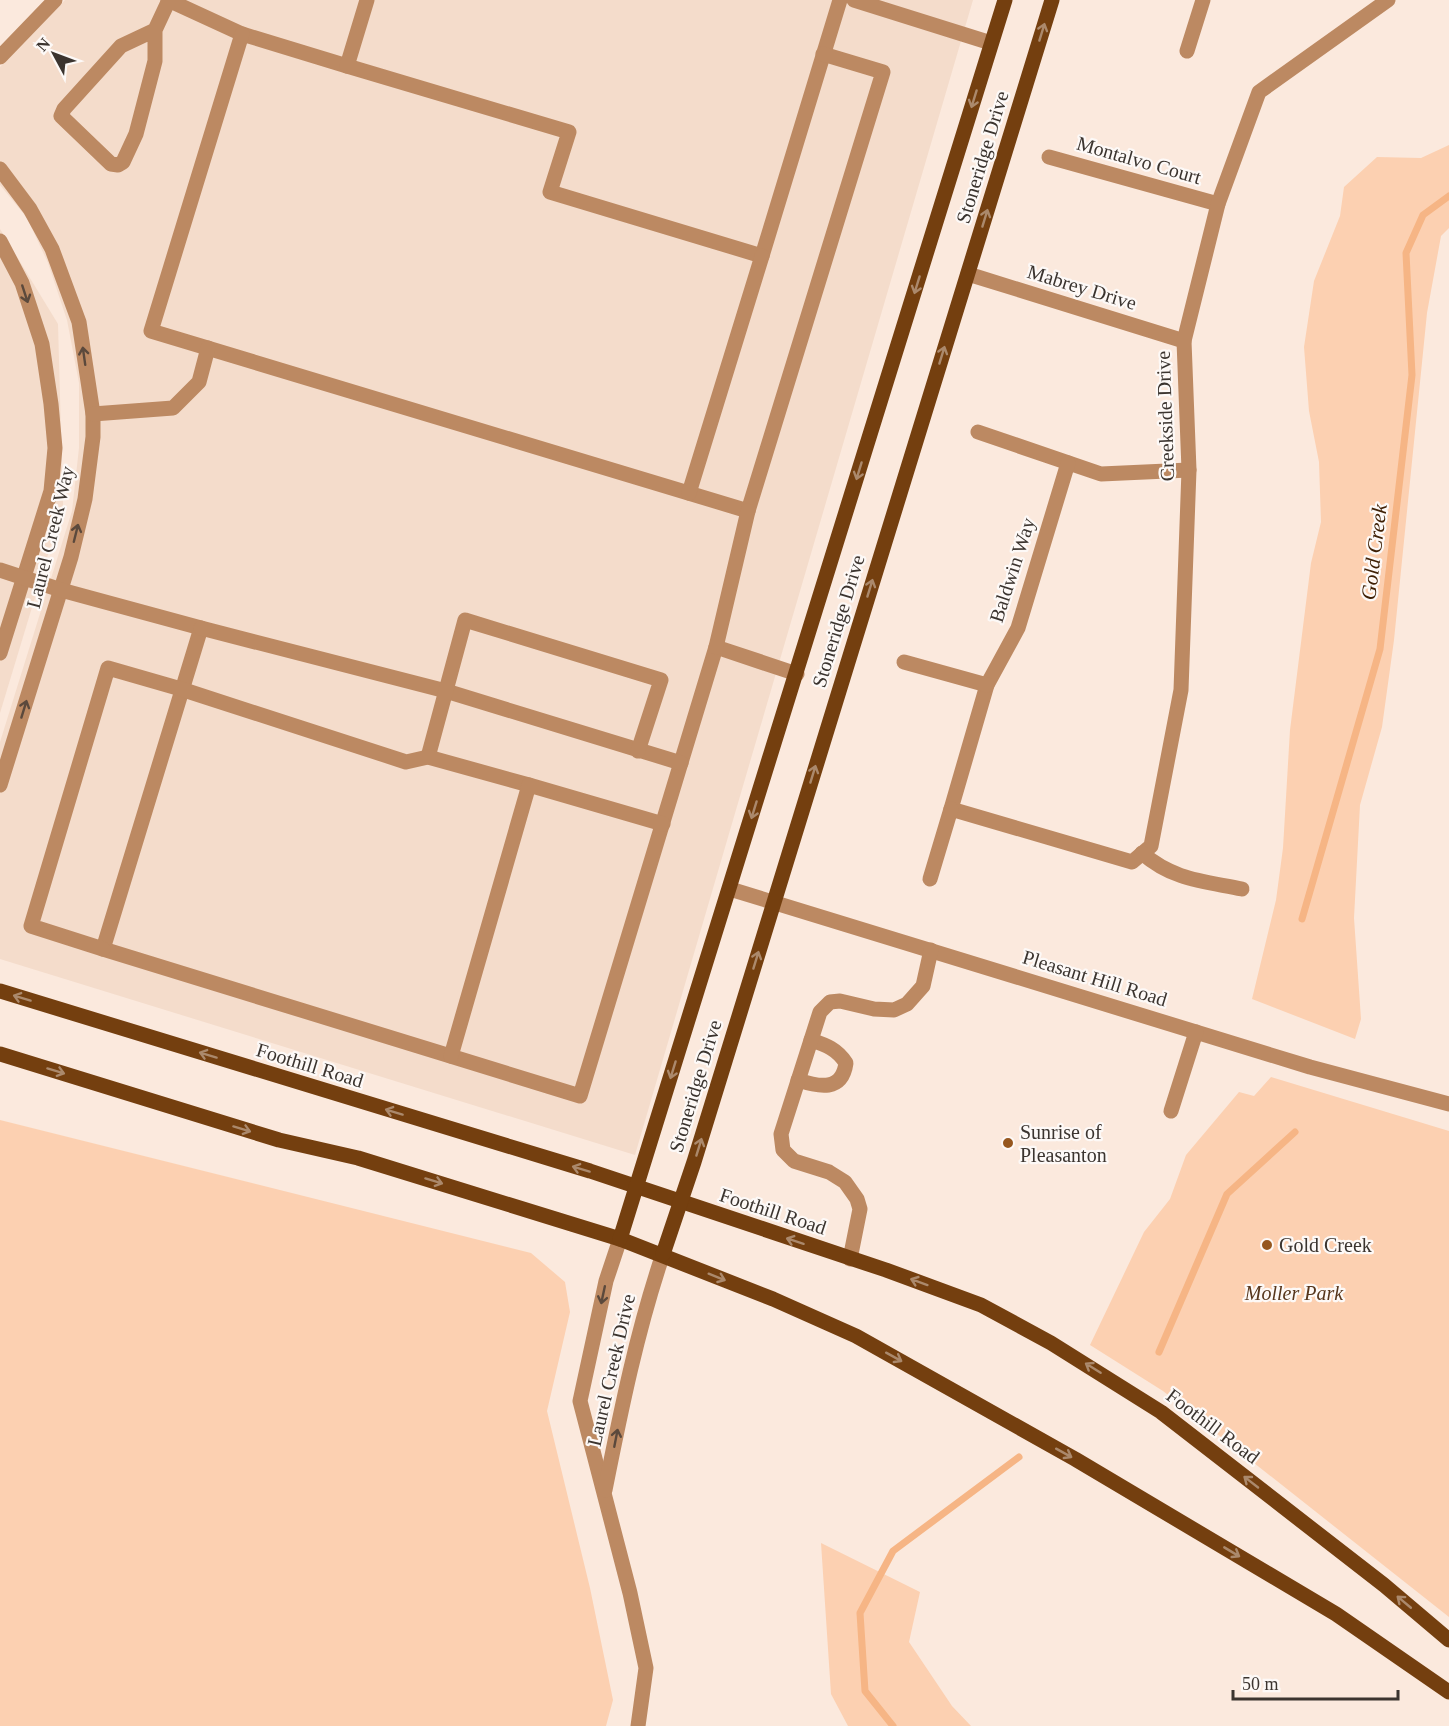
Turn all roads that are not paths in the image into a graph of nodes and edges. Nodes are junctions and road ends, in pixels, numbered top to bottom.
1 (55, 0) edge
2 (169, 0) edge
3 (367, 0) edge
4 (840, 0) edge
5 (854, 0) edge
6 (1005, 0) edge
7 (1052, 0) edge
8 (1203, 0) edge
9 (1388, 0) edge
10 (155, 30) junction
11 (242, 34) junction
12 (991, 43) junction
13 (1187, 51) dead end
14 (823, 54) junction
15 (0, 57) edge
16 (347, 66) junction
17 (1049, 156) dead end
18 (0, 169) edge
19 (1218, 204) junction
20 (0, 241) edge
21 (762, 256) junction
22 (968, 274) junction
23 (1184, 341) junction
24 (208, 348) junction
25 (93, 414) junction
26 (978, 432) dead end
27 (1068, 462) junction
28 (1189, 470) junction
29 (689, 494) junction
30 (748, 511) junction
31 (0, 570) edge
32 (24, 578) junction
33 (61, 590) junction
34 (201, 628) junction
35 (716, 647) junction
36 (0, 653) edge
37 (904, 662) dead end
38 (797, 674) junction
39 (987, 685) junction
40 (181, 689) junction
41 (446, 692) junction
42 (638, 751) junction
43 (428, 757) junction
44 (681, 763) junction
45 (529, 784) junction
46 (0, 785) edge
47 (951, 809) junction
48 (663, 824) junction
49 (1137, 858) junction
50 (930, 879) dead end
51 (730, 889) junction
52 (1242, 889) dead end
53 (774, 901) junction
54 (104, 949) junction
55 (931, 950) junction
56 (0, 991) edge
57 (1196, 1032) junction
58 (811, 1040) junction
59 (0, 1054) edge
60 (452, 1056) junction
61 (798, 1080) junction
62 (1449, 1104) edge
63 (1171, 1112) dead end
64 (636, 1187) junction
65 (680, 1202) junction
66 (620, 1239) junction
67 (663, 1254) junction
68 (850, 1259) junction
69 (604, 1496) junction
70 (1449, 1640) edge
71 (1449, 1692) edge
72 (638, 1726) edge

1 - 15 street
2 - 10 street
2 - 11 street
3 - 16 street
4 - 14 street
5 - 12 street
6 - 12 main road, Stoneridge Drive
22 -> 7 main road, Stoneridge Drive
8 - 13 street
9 - 19 street, Creekside Drive
10 - 10 street
11 - 16 street
11 - 24 street
12 -> 38 main road, Stoneridge Drive
14 - 21 street
14 - 30 street
16 - 21 street
17 - 19 street, Montalvo Court
25 -> 18 street, Laurel Creek Way
19 - 23 street, Creekside Drive
20 -> 32 street, Laurel Creek Way
21 - 29 street
22 - 23 street, Mabrey Drive
53 -> 22 main road, Stoneridge Drive
23 - 28 street, Creekside Drive
24 - 25 street
24 - 29 street
33 -> 25 street, Laurel Creek Way
26 - 27 street
27 - 28 street
27 - 39 street, Baldwin Way
28 - 49 street, Creekside Drive
29 - 30 street
30 - 35 street
31 - 32 street
32 - 33 street
32 - 36 street, Laurel Creek Way
33 - 34 street
46 -> 33 street, Laurel Creek Way
34 - 40 street
34 - 41 street
35 - 38 street
35 - 44 street
37 - 39 street
38 -> 51 main road, Stoneridge Drive
39 - 47 street, Baldwin Way
40 - 43 street
40 - 54 street
40 - 54 street
41 - 42 street
41 - 42 street
41 - 43 street
42 - 44 street
43 - 45 street
44 - 48 street
45 - 48 street
45 - 60 street
47 - 49 street
47 - 50 street, Baldwin Way
48 - 60 street
49 - 52 street
51 - 53 street, Pleasant Hill Road
51 -> 64 main road, Stoneridge Drive
53 - 55 street, Pleasant Hill Road
65 -> 53 main road, Stoneridge Drive
54 - 60 street
55 - 57 street, Pleasant Hill Road
55 - 58 street
64 -> 56 main road, Foothill Road
57 - 62 street, Pleasant Hill Road
57 - 63 street
58 - 61 street
58 - 61 street
59 -> 66 main road
61 - 68 street
64 - 65 main road, Foothill Road
64 - 66 main road, Stoneridge Drive
65 - 67 main road, Stoneridge Drive
68 -> 65 main road, Foothill Road
66 - 67 main road
66 -> 69 street, Laurel Creek Drive
69 -> 67 street, Laurel Creek Drive
67 -> 71 main road
70 -> 68 main road, Foothill Road
69 - 72 street, Laurel Creek Drive

